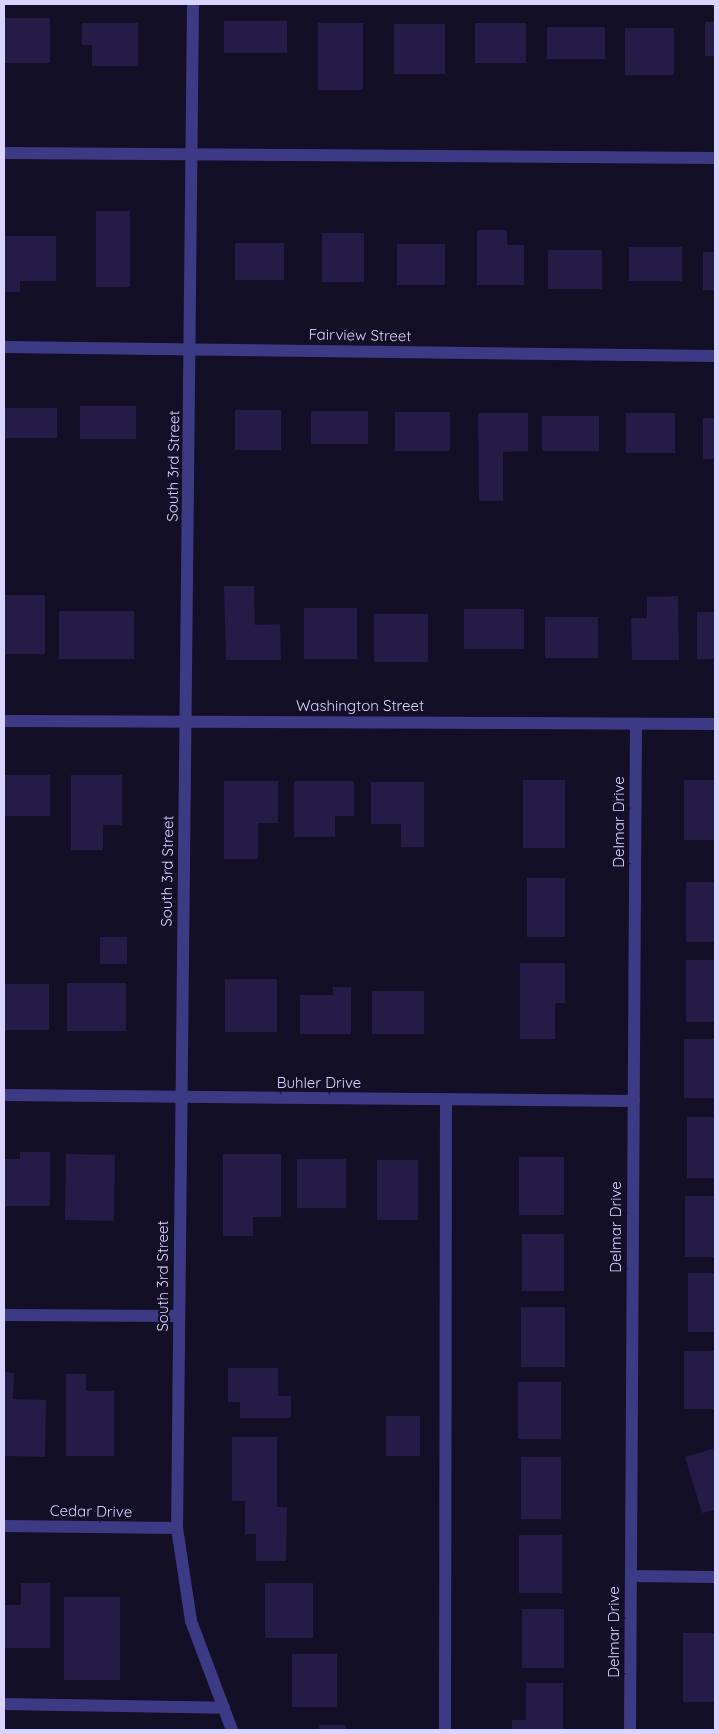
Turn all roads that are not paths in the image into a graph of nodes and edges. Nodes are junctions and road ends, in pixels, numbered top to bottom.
1 (193, 4) edge
2 (4, 153) edge
3 (192, 154) junction
4 (715, 158) edge
5 (4, 347) edge
6 (191, 348) junction
7 (715, 356) edge
8 (4, 721) edge
9 (186, 722) junction
10 (636, 724) junction
11 (715, 724) edge
12 (4, 1095) edge
13 (180, 1099) junction
14 (446, 1100) junction
15 (634, 1101) junction
16 (4, 1315) edge
17 (178, 1316) junction
18 (4, 1526) edge
19 (177, 1528) junction
20 (630, 1576) junction
21 (715, 1576) edge
22 (4, 1704) edge
23 (224, 1708) junction
24 (232, 1730) edge
25 (445, 1730) edge
26 (630, 1730) edge

1 - 3 street, South 3rd Street
2 - 3 street
3 - 4 street
3 - 6 street, South 3rd Street
5 - 6 street, Fairview Street
6 - 7 street, Fairview Street
6 - 9 street, South 3rd Street
8 - 9 street, Washington Street
9 - 10 street, Washington Street
9 - 13 street, South 3rd Street
10 - 11 street, Washington Street
10 - 15 street, Delmar Drive
12 - 13 street, Buhler Drive
13 - 14 street, Buhler Drive
13 - 17 street, South 3rd Street
14 - 15 street, Buhler Drive
14 - 25 street
15 - 20 street, Delmar Drive
16 - 17 street
17 - 19 street, South 3rd Street
18 - 19 street, Cedar Drive
19 - 23 street, South 3rd Street
20 - 21 street
20 - 26 street, Delmar Drive
22 - 23 street
23 - 24 street, South 3rd Street

